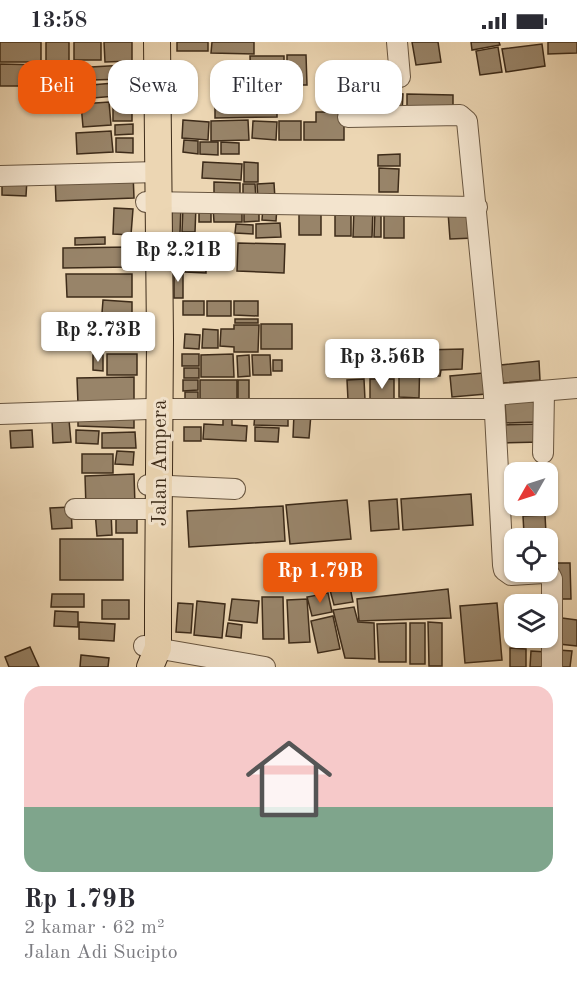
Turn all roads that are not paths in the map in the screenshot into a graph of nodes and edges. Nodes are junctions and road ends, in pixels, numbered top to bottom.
1 (144, 42) edge
2 (158, 42) edge
3 (397, 42) edge
4 (399, 60) edge
5 (348, 117) dead end
6 (152, 172) junction
7 (0, 176) edge
8 (152, 202) junction
9 (477, 207) junction
10 (577, 388) edge
11 (544, 391) junction
12 (494, 402) junction
13 (155, 409) junction
14 (0, 414) edge
15 (543, 453) dead end
16 (235, 489) dead end
17 (154, 497) junction
18 (75, 509) dead end
19 (148, 657) edge
20 (265, 667) edge
21 (552, 667) edge

1 - 6 main road, Jalan Ampera
2 - 6 main road, Jalan Ampera
3 - 4 street
5 - 9 street
6 - 7 street
6 - 8 main road, Jalan Ampera
8 - 9 street
8 - 13 main road, Jalan Ampera
9 - 12 street
10 - 11 street
11 - 12 street
11 - 15 street
12 - 13 street
12 - 21 street
13 - 14 street
13 - 17 main road, Jalan Ampera
16 - 17 street
17 - 18 street
17 - 19 main road, Jalan Ampera
19 - 20 street

